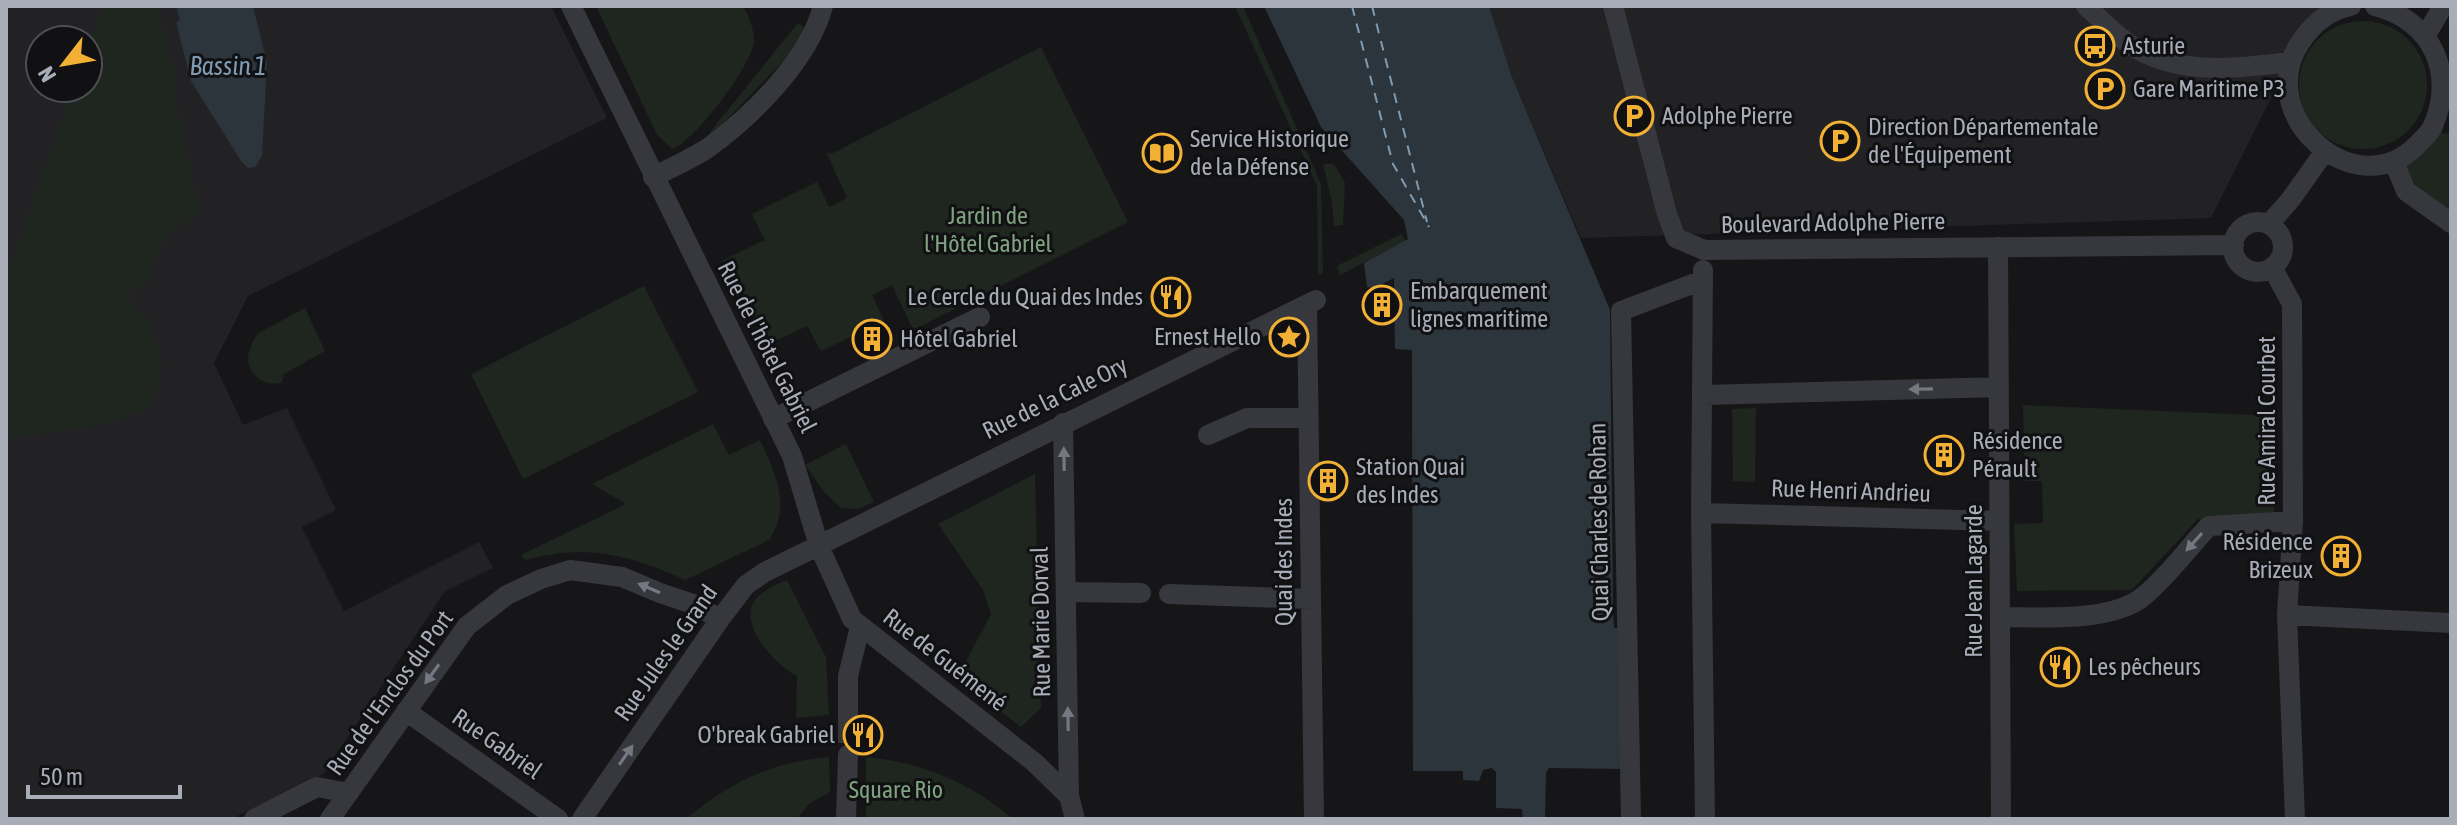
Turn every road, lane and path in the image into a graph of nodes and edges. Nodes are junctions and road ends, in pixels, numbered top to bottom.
1 (571, 6) edge
2 (823, 6) edge
3 (1613, 6) edge
4 (2086, 6) edge
5 (2351, 6) edge
6 (2375, 6) edge
7 (2443, 6) edge
8 (2426, 35) junction
9 (2289, 62) junction
10 (2441, 133) edge
11 (2325, 151) junction
12 (2394, 162) junction
13 (653, 177) junction
14 (2451, 223) edge
15 (2269, 224) junction
16 (2234, 245) junction
17 (1998, 247) junction
18 (1704, 250) junction
19 (2272, 267) junction
20 (1703, 280) junction
21 (1312, 302) joint
22 (980, 317) dead end
23 (1999, 387) junction
24 (1702, 395) junction
25 (1309, 418) junction
26 (773, 419) junction
27 (1063, 423) junction
28 (1208, 435) dead end
29 (1701, 513) junction
30 (1999, 521) junction
31 (2293, 521) junction
32 (819, 546) junction
33 (1066, 592) junction
34 (1141, 593) dead end
35 (1169, 594) dead end
36 (1311, 599) junction
37 (2287, 615) junction
38 (2000, 617) junction
39 (720, 619) junction
40 (2451, 623) edge
41 (860, 627) junction
42 (406, 711) junction
43 (848, 723) tunnel mouth
44 (848, 755) tunnel mouth
45 (349, 793) junction
46 (1069, 796) junction
47 (254, 819) edge
48 (330, 819) edge
49 (558, 819) edge
50 (582, 819) edge
51 (846, 819) edge
52 (1075, 819) edge
53 (1314, 819) edge
54 (1631, 819) edge
55 (1705, 819) edge
56 (2001, 819) edge
57 (2295, 819) edge

1 - 13 street, Rue de l'hôtel Gabriel
2 - 13 street
3 - 18 street, Boulevard Adolphe Pierre
4 - 9 street
5 - 9 street
6 - 8 street
7 - 8 street
8 - 10 street
9 - 11 street
10 - 12 street
11 - 12 street
11 - 15 street
12 - 14 street
13 - 26 street, Rue de l'hôtel Gabriel
15 - 16 street
15 - 19 street
16 - 17 street, Boulevard Adolphe Pierre
16 - 19 street
17 - 18 street, Boulevard Adolphe Pierre
17 - 23 street, Rue Jean Lagarde
18 - 20 street
19 - 31 street, Rue Amiral Courbet
20 - 24 street
20 - 54 street, Quai Charles de Rohan
21 - 25 street, Quai des Indes
21 - 27 street, Rue de la Cale Ory
22 - 26 street
23 -> 24 street
23 - 30 street, Rue Jean Lagarde
24 - 29 street
25 - 28 street
25 - 36 street, Quai des Indes
26 - 32 street, Rue de l'hôtel Gabriel
27 - 32 street, Rue de la Cale Ory
33 -> 27 street, Rue Marie Dorval
29 - 30 street, Rue Henri Andrieu
29 - 55 street
30 - 38 street, Rue Jean Lagarde
31 - 37 street, Rue Amiral Courbet
31 -> 38 street
32 - 39 street, Rue Jules le Grand
32 - 41 street, Rue de l'hôtel Gabriel
33 - 34 street
46 -> 33 street, Rue Marie Dorval
35 - 36 street
36 - 53 street, Quai des Indes
37 - 40 street
37 - 57 street, Rue Amiral Courbet
38 - 56 street, Rue Jean Lagarde
39 -> 42 street, Rue de l'Enclos du Port
50 -> 39 street, Rue Jules le Grand
41 - 43 street
41 - 46 street, Rue de Guémené
42 - 45 street, Rue de l'Enclos du Port
42 - 49 street, Rue Gabriel
44 - 51 street
45 - 47 street
45 - 48 street, Rue de l'Enclos du Port
46 - 52 street, Rue Marie Dorval

